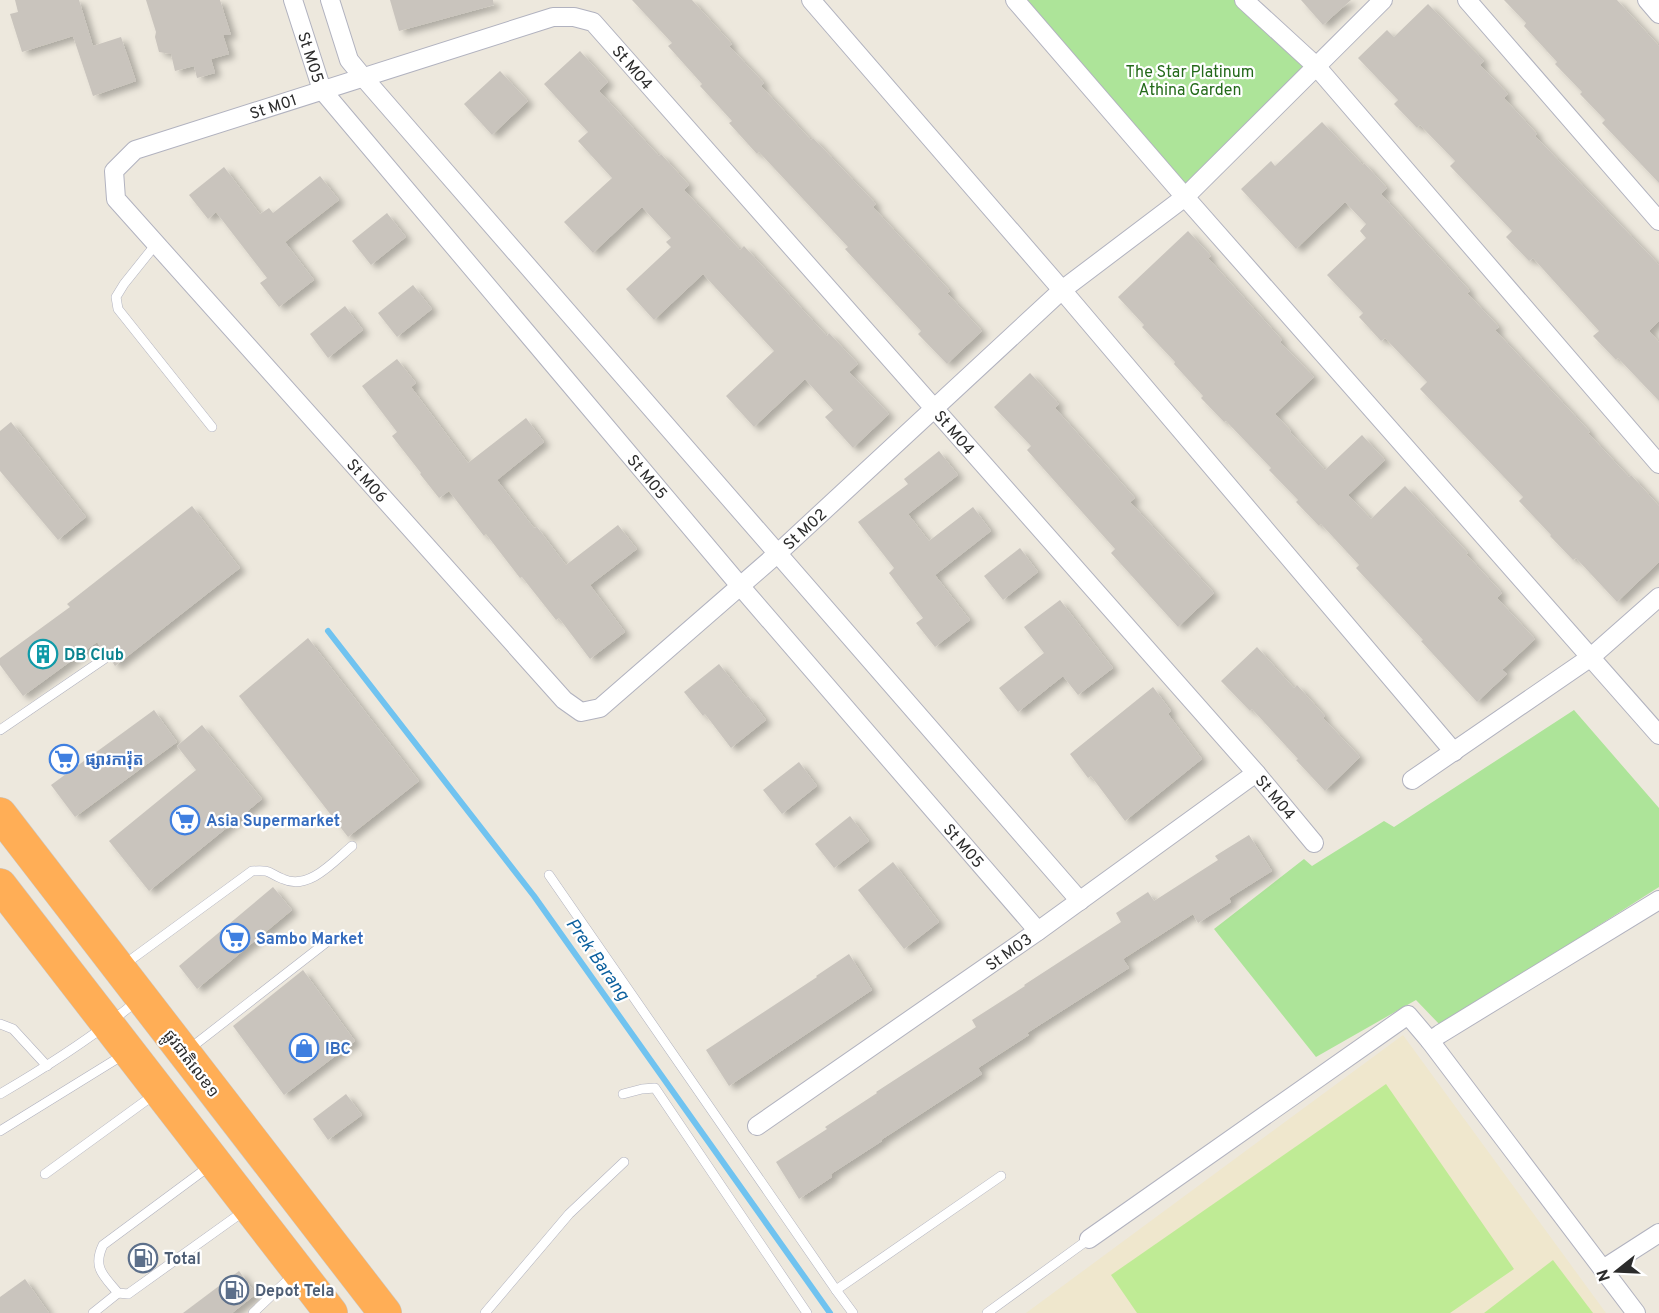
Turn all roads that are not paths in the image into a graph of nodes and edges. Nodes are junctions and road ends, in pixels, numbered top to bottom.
1 (293, 0) edge
2 (330, 0) edge
3 (811, 0) edge
4 (1015, 0) edge
5 (1244, 0) edge
6 (1383, 0) edge
7 (1467, 0) edge
8 (1647, 0) edge
9 (1659, 14) edge
10 (593, 22) joint
11 (1316, 66) junction
12 (363, 77) junction
13 (322, 90) junction
14 (1185, 197) junction
15 (1659, 221) edge
16 (156, 244) junction
17 (1062, 290) junction
18 (934, 408) junction
19 (212, 427) dead end
20 (1659, 464) edge
21 (777, 554) junction
22 (741, 587) junction
23 (1659, 597) edge
24 (1591, 657) junction
25 (104, 659) dead end
26 (580, 712) joint
27 (0, 730) edge
28 (1659, 735) edge
29 (1454, 752) junction
30 (1256, 773) junction
31 (1412, 780) dead end
32 (0, 814) edge
33 (1314, 843) dead end
34 (352, 846) dead end
35 (549, 875) dead end
36 (0, 885) edge
37 (1659, 900) edge
38 (1080, 901) junction
39 (1038, 931) junction
40 (328, 941) dead end
41 (119, 968) junction
42 (142, 997) junction
43 (0, 1024) edge
44 (108, 1025) junction
45 (1430, 1041) junction
46 (128, 1051) junction
47 (184, 1053) junction
48 (47, 1066) junction
49 (159, 1091) junction
50 (623, 1094) dead end
51 (0, 1095) edge
52 (758, 1126) dead end
53 (0, 1131) edge
54 (248, 1136) junction
55 (215, 1162) junction
56 (624, 1162) dead end
57 (45, 1174) dead end
58 (1001, 1176) dead end
59 (249, 1208) junction
60 (1659, 1233) edge
61 (1089, 1239) joint
62 (1603, 1269) junction
63 (298, 1271) junction
64 (836, 1290) junction
65 (118, 1293) junction
66 (93, 1313) edge
67 (253, 1313) edge
68 (330, 1313) edge
69 (385, 1313) edge
70 (485, 1313) edge
71 (807, 1313) edge
72 (853, 1313) edge
73 (987, 1313) edge
74 (1636, 1313) edge

1 - 13 street, St M05
2 - 12 street
3 - 17 street
4 - 14 street
5 - 11 street
6 - 11 street, St M02
7 - 15 street
8 - 9 street
10 - 12 street, St M01
10 - 18 street, St M04
11 - 14 street, St M02
11 - 20 street
12 - 13 street, St M01
12 - 21 street
13 - 16 street, St M01
13 - 22 street, St M05
14 - 17 street, St M02
14 - 24 street
16 - 19 lane
16 - 26 street, St M06
17 - 18 street, St M02
17 - 29 street
18 - 21 street, St M02
18 - 30 street, St M04
21 - 22 street, St M02
21 - 38 street
22 - 26 street, St M02
22 - 39 street, St M05
23 - 24 street
24 - 28 street
24 - 29 street
25 - 27 lane
29 - 31 street
30 - 33 street, St M04
30 - 38 street, St M03
32 - 41 highway, ផ្លូវជាតិលេខ១
34 - 41 lane
35 - 64 lane
36 - 44 highway
37 - 45 street
38 - 39 street, St M03
39 - 52 street, St M03
40 - 47 lane
41 - 42 highway, ផ្លូវជាតិលេខ១
42 - 44 lane
42 - 47 highway, ផ្លូវជាតិលេខ១
43 - 48 lane
44 - 46 highway
44 - 48 lane
45 - 61 street
45 - 62 street
46 - 49 highway
46 - 53 lane
47 - 54 highway, ផ្លូវជាតិលេខ១
48 - 51 lane
49 - 55 highway
49 - 57 lane
50 - 71 lane
54 - 55 highway
54 - 69 highway, ផ្លូវជាតិលេខ១
55 - 59 highway
55 - 65 lane
56 - 70 lane
58 - 64 lane
59 - 63 highway
59 - 65 lane
60 - 62 street
61 - 73 lane
62 - 74 street
63 - 67 lane
63 - 68 highway
64 - 72 lane
65 - 66 lane

